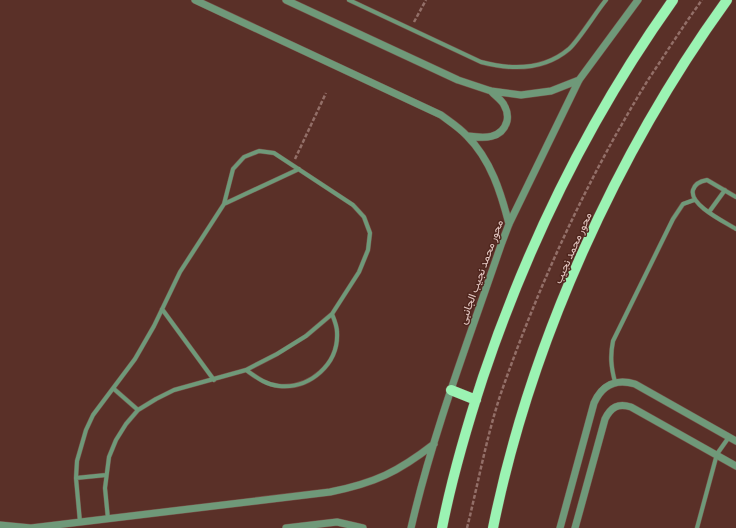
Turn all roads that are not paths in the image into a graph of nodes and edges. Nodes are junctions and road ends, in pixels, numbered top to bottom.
1 (195, 0) edge
2 (286, 0) edge
3 (349, 0) edge
4 (602, 0) edge
5 (606, 0) edge
6 (638, 0) edge
7 (673, 0) edge
8 (727, 0) edge
9 (600, 8) junction
10 (579, 80) junction
11 (492, 92) junction
12 (468, 136) junction
13 (298, 169) junction
14 (725, 190) junction
15 (736, 197) edge
16 (694, 200) junction
17 (224, 204) junction
18 (710, 212) junction
19 (510, 224) junction
20 (736, 229) edge
21 (162, 309) junction
22 (332, 314) junction
23 (246, 370) junction
24 (214, 380) junction
25 (615, 382) junction
26 (114, 389) junction
27 (451, 390) junction
28 (476, 400) junction
29 (138, 410) junction
30 (729, 437) junction
31 (736, 441) edge
32 (434, 444) junction
33 (717, 454) junction
34 (736, 466) edge
35 (106, 475) junction
36 (76, 478) junction
37 (108, 519) junction
38 (80, 522) junction
39 (0, 525) edge
40 (286, 528) edge
41 (363, 528) edge
42 (410, 528) edge
43 (442, 528) edge
44 (493, 528) edge
45 (560, 528) edge
46 (575, 528) edge
47 (697, 528) edge

1 - 12 street
2 - 11 street
3 - 9 street
4 - 9 street
5 - 9 street
6 - 10 street, محور محمد نجيب الجانبى
7 - 28 main road
8 - 44 main road, محور محمد نجيب
10 - 11 street
10 - 19 street, محور محمد نجيب الجانبى
11 - 12 street
12 - 19 street
13 - 17 street
13 - 17 street
13 - 22 street
14 - 15 street
14 - 16 street
14 - 18 street
16 - 18 street
16 - 25 street
17 - 21 street
18 - 20 street
19 - 27 street, محور محمد نجيب الجانبى
21 - 24 street
21 - 26 street
22 - 23 street
22 - 23 street
23 - 24 street
24 - 29 street
25 - 30 street
25 - 45 street
26 - 29 street
26 - 36 street
27 - 28 main road
27 - 32 street, محور محمد نجيب الجانبى
28 - 43 main road
29 - 35 street
30 - 31 street
30 - 33 street
32 - 37 street
32 - 42 street, محور محمد نجيب الجانبى
33 - 34 street
33 - 46 street
33 - 47 street
35 - 36 street
35 - 37 street
36 - 38 street
37 - 38 street
38 - 39 street
40 - 41 street

